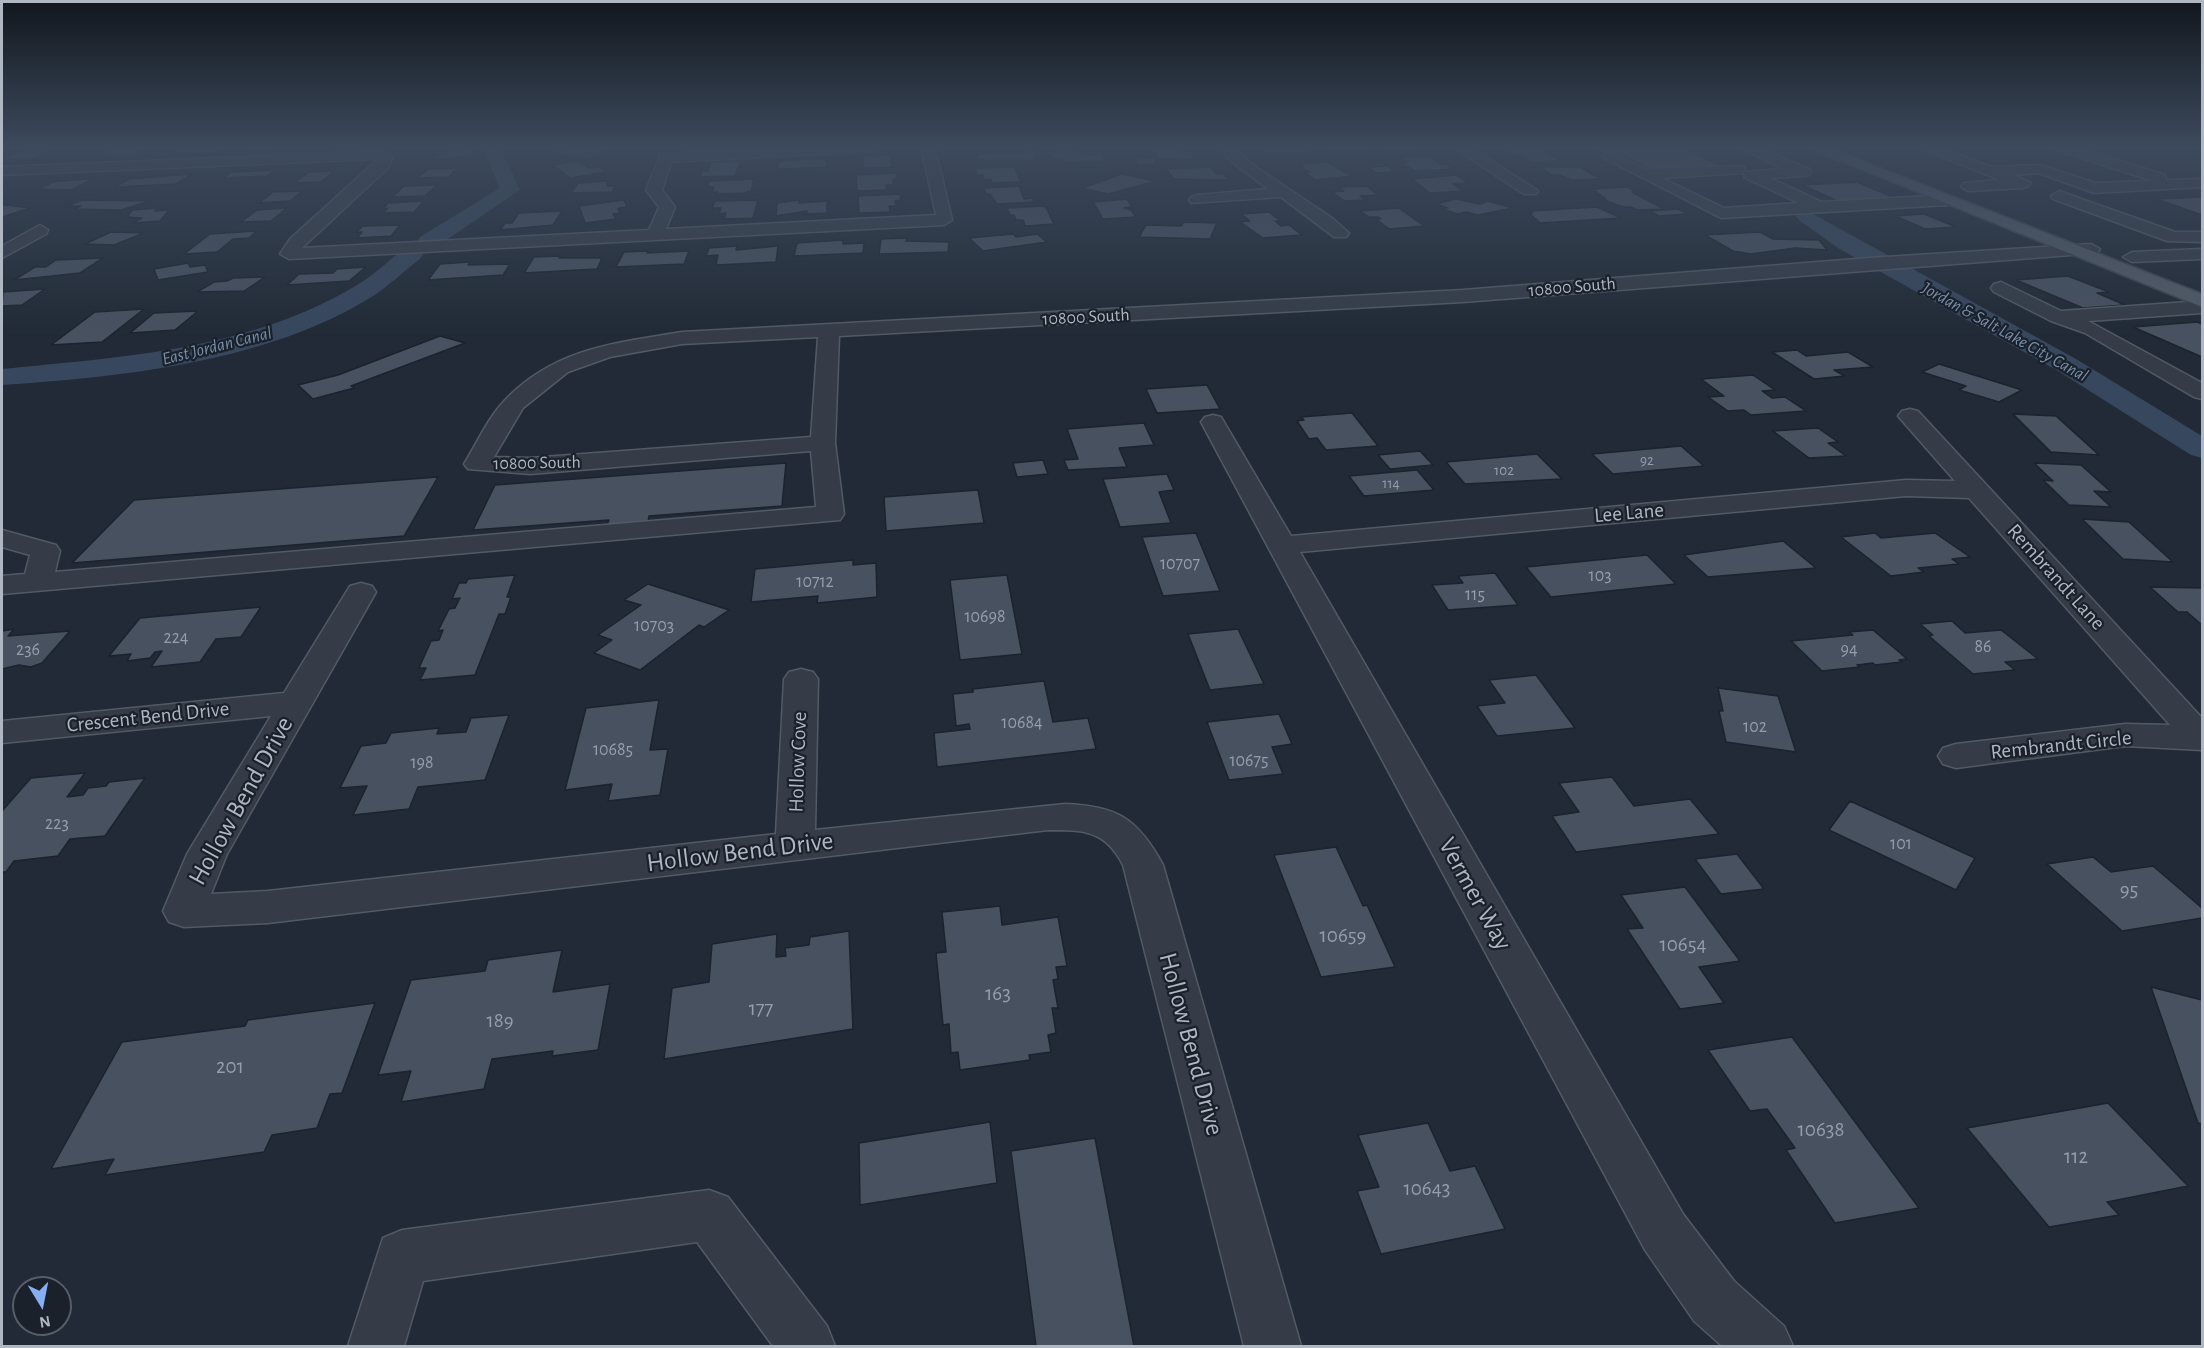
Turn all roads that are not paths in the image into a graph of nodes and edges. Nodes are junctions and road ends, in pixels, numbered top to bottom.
1 (333, 210) edge
2 (666, 210) edge
3 (944, 210) edge
4 (1312, 210) edge
5 (1715, 210) edge
6 (1773, 210) edge
7 (1975, 210) edge
8 (1987, 210) edge
9 (2008, 210) edge
10 (2098, 210) edge
11 (40, 230) dead end
12 (1340, 234) dead end
13 (655, 236) junction
14 (2202, 237) edge
15 (2082, 249) junction
16 (2, 253) edge
17 (2202, 254) edge
18 (2202, 259) edge
19 (2139, 260) junction
20 (2202, 284) edge
21 (2001, 288) dead end
22 (2202, 301) edge
23 (2202, 307) edge
24 (2058, 317) junction
25 (829, 331) junction
26 (2202, 392) edge
27 (1910, 416) dead end
28 (1214, 422) dead end
29 (823, 443) junction
30 (1977, 490) junction
31 (2, 538) edge
32 (1282, 545) junction
33 (38, 582) junction
34 (2, 585) edge
35 (361, 592) dead end
36 (801, 679) dead end
37 (295, 703) junction
38 (2, 732) edge
39 (2202, 738) edge
40 (1956, 756) dead end
41 (795, 846) junction
42 (376, 1347) edge
43 (807, 1347) edge
44 (1273, 1347) edge
45 (1764, 1347) edge

1 - 13 street
2 - 13 street
3 - 13 street
4 - 12 street
5 - 6 street
7 - 15 main road
8 - 15 main road
9 - 19 main road
10 - 14 street
11 - 16 street
15 - 19 main road
15 - 22 main road
15 - 25 street, 10800 South
17 - 19 street
18 - 19 street
19 - 20 main road
21 - 24 street
23 - 24 street
24 - 26 street
25 - 29 street
25 - 29 street, 10800 South
27 - 30 street, Rembrandt Lane
28 - 32 street, Vermer Way
29 - 33 street
30 - 32 street, Lee Lane
30 - 39 street, Rembrandt Lane
31 - 33 street
32 - 45 street, Vermer Way
33 - 34 street
35 - 37 street, Hollow Bend Drive
36 - 41 street, Hollow Cove
37 - 38 street, Crescent Bend Drive
37 - 41 street, Hollow Bend Drive
39 - 40 street, Rembrandt Circle
41 - 44 street, Hollow Bend Drive
42 - 43 street

